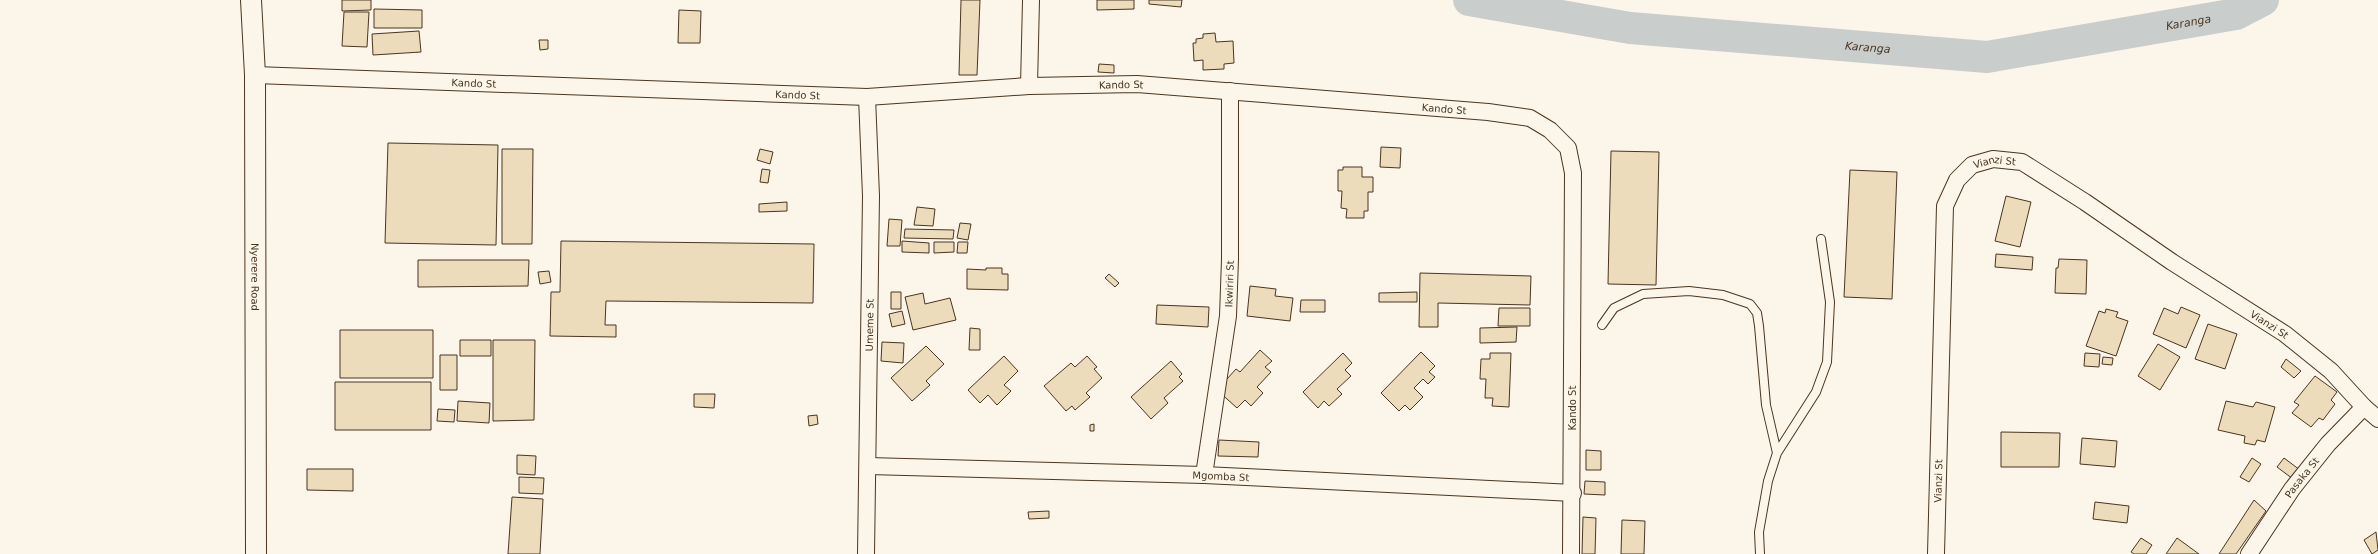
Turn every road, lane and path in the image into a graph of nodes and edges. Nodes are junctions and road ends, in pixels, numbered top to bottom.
1 (251, 0) edge
2 (1031, 0) edge
3 (256, 75) junction
4 (1029, 86) junction
5 (1230, 91) junction
6 (867, 96) junction
7 (1821, 239) dead end
8 (1602, 325) dead end
9 (2364, 408) junction
10 (2378, 419) edge
11 (1777, 453) junction
12 (868, 466) junction
13 (1204, 475) junction
14 (1573, 493) junction
15 (256, 554) edge
16 (866, 554) edge
17 (1571, 554) edge
18 (1760, 554) edge
19 (1936, 554) edge
20 (2249, 554) edge

1 - 3 street, Nyerere Road
2 - 4 street
3 - 6 street, Kando St
3 - 15 street, Nyerere Road
4 - 5 street, Kando St
4 - 6 street, Kando St
5 - 13 street, Ikwiriri St
5 - 14 street, Kando St
6 - 12 street, Umeme St
7 - 11 lane
8 - 11 lane
9 - 10 street, Vianzi St
9 - 19 street, Vianzi St
9 - 20 street, Pasaka St
11 - 18 lane
12 - 13 street, Mgomba St
12 - 16 street, Umeme St
13 - 14 street, Mgomba St
14 - 17 street, Kando St

